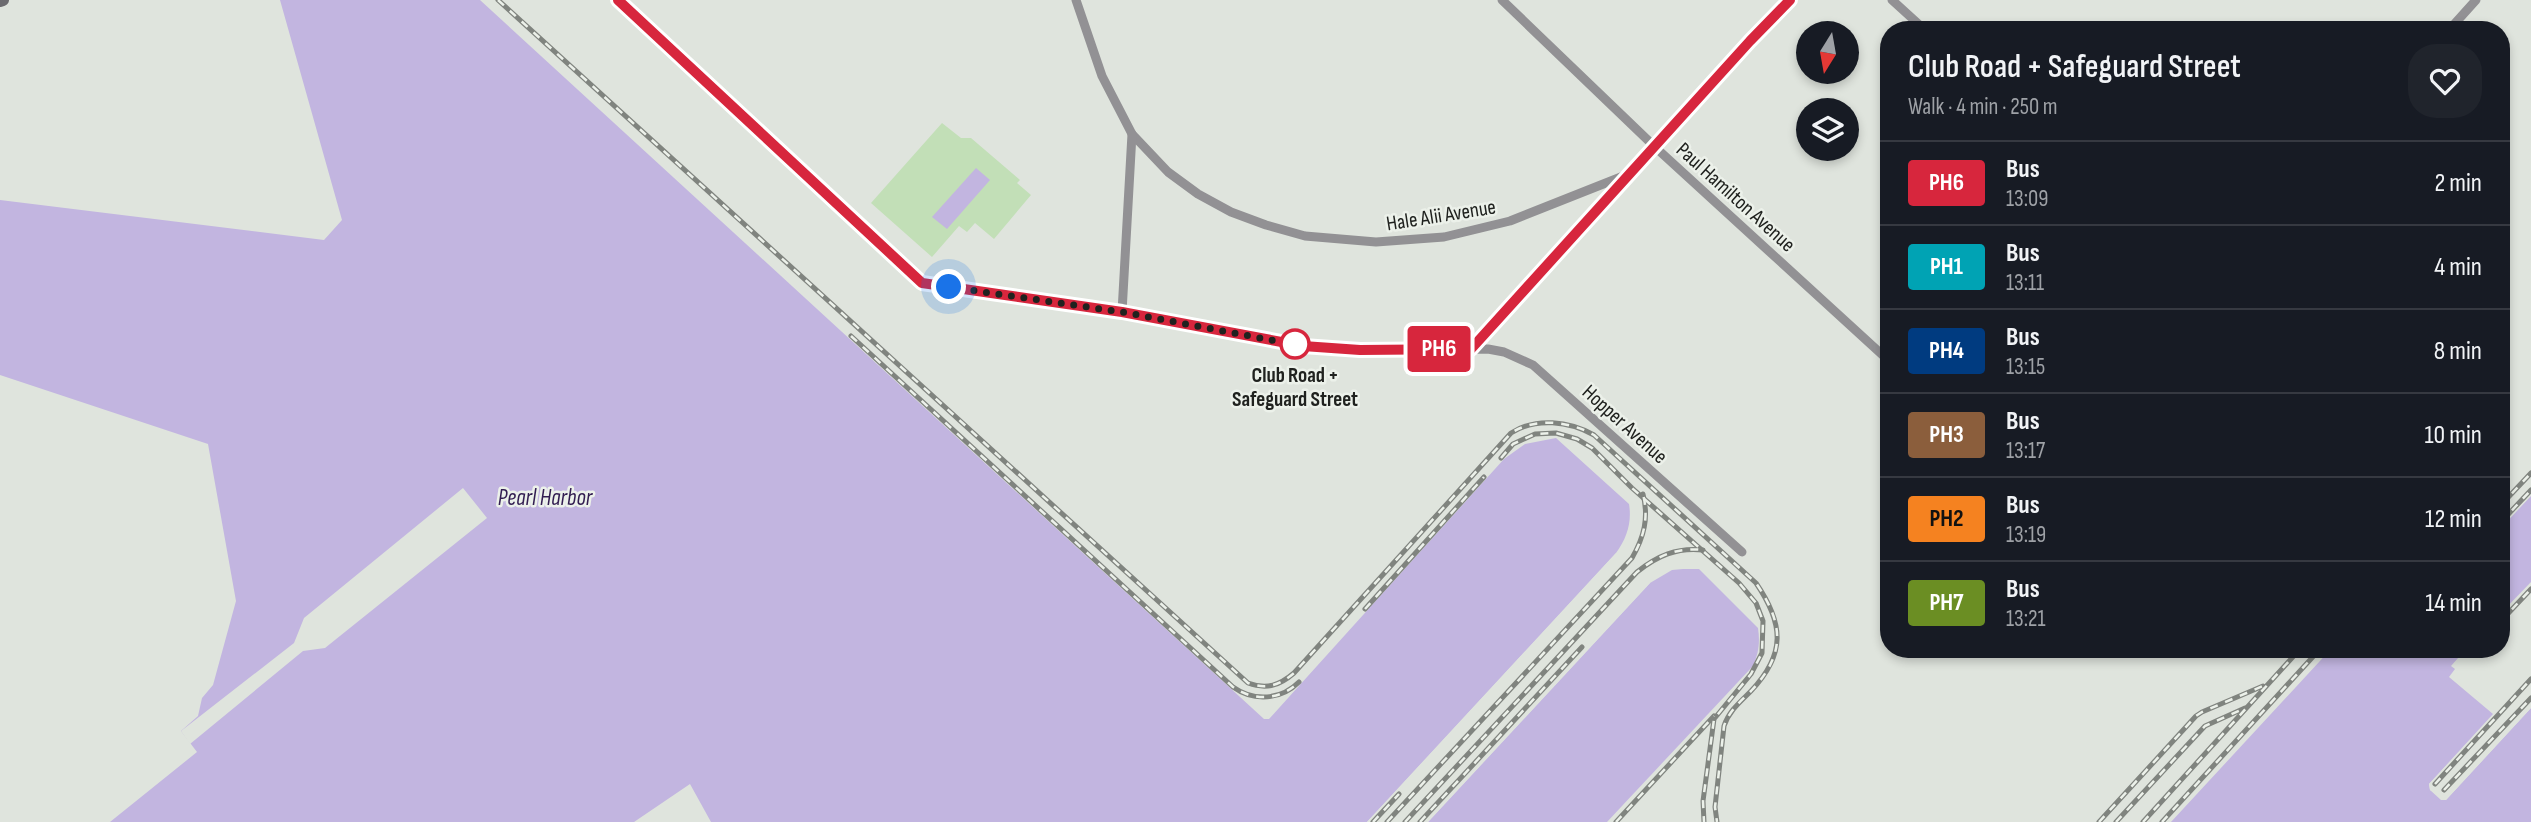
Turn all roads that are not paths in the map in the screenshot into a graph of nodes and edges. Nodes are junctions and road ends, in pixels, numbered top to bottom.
1 (618, 0) edge
2 (1076, 0) edge
3 (1502, 0) edge
4 (1790, 0) edge
5 (1892, 0) edge
6 (2476, 0) edge
7 (1916, 21) edge
8 (2457, 21) edge
9 (1132, 134) junction
10 (1655, 147) junction
11 (1631, 173) junction
12 (1122, 312) junction
13 (1471, 349) junction
14 (1880, 353) edge
15 (1742, 552) dead end

1 - 12 street, Hopper Avenue
2 - 9 street, Hale Alii Avenue
3 - 10 street, Paul Hamilton Avenue
4 - 10 street
5 - 7 street
6 - 8 street
9 - 11 street, Hale Alii Avenue
9 - 12 street
10 - 11 street
10 - 14 street, Paul Hamilton Avenue
11 - 13 street
12 - 13 street, Hopper Avenue
13 - 15 street, Hopper Avenue

